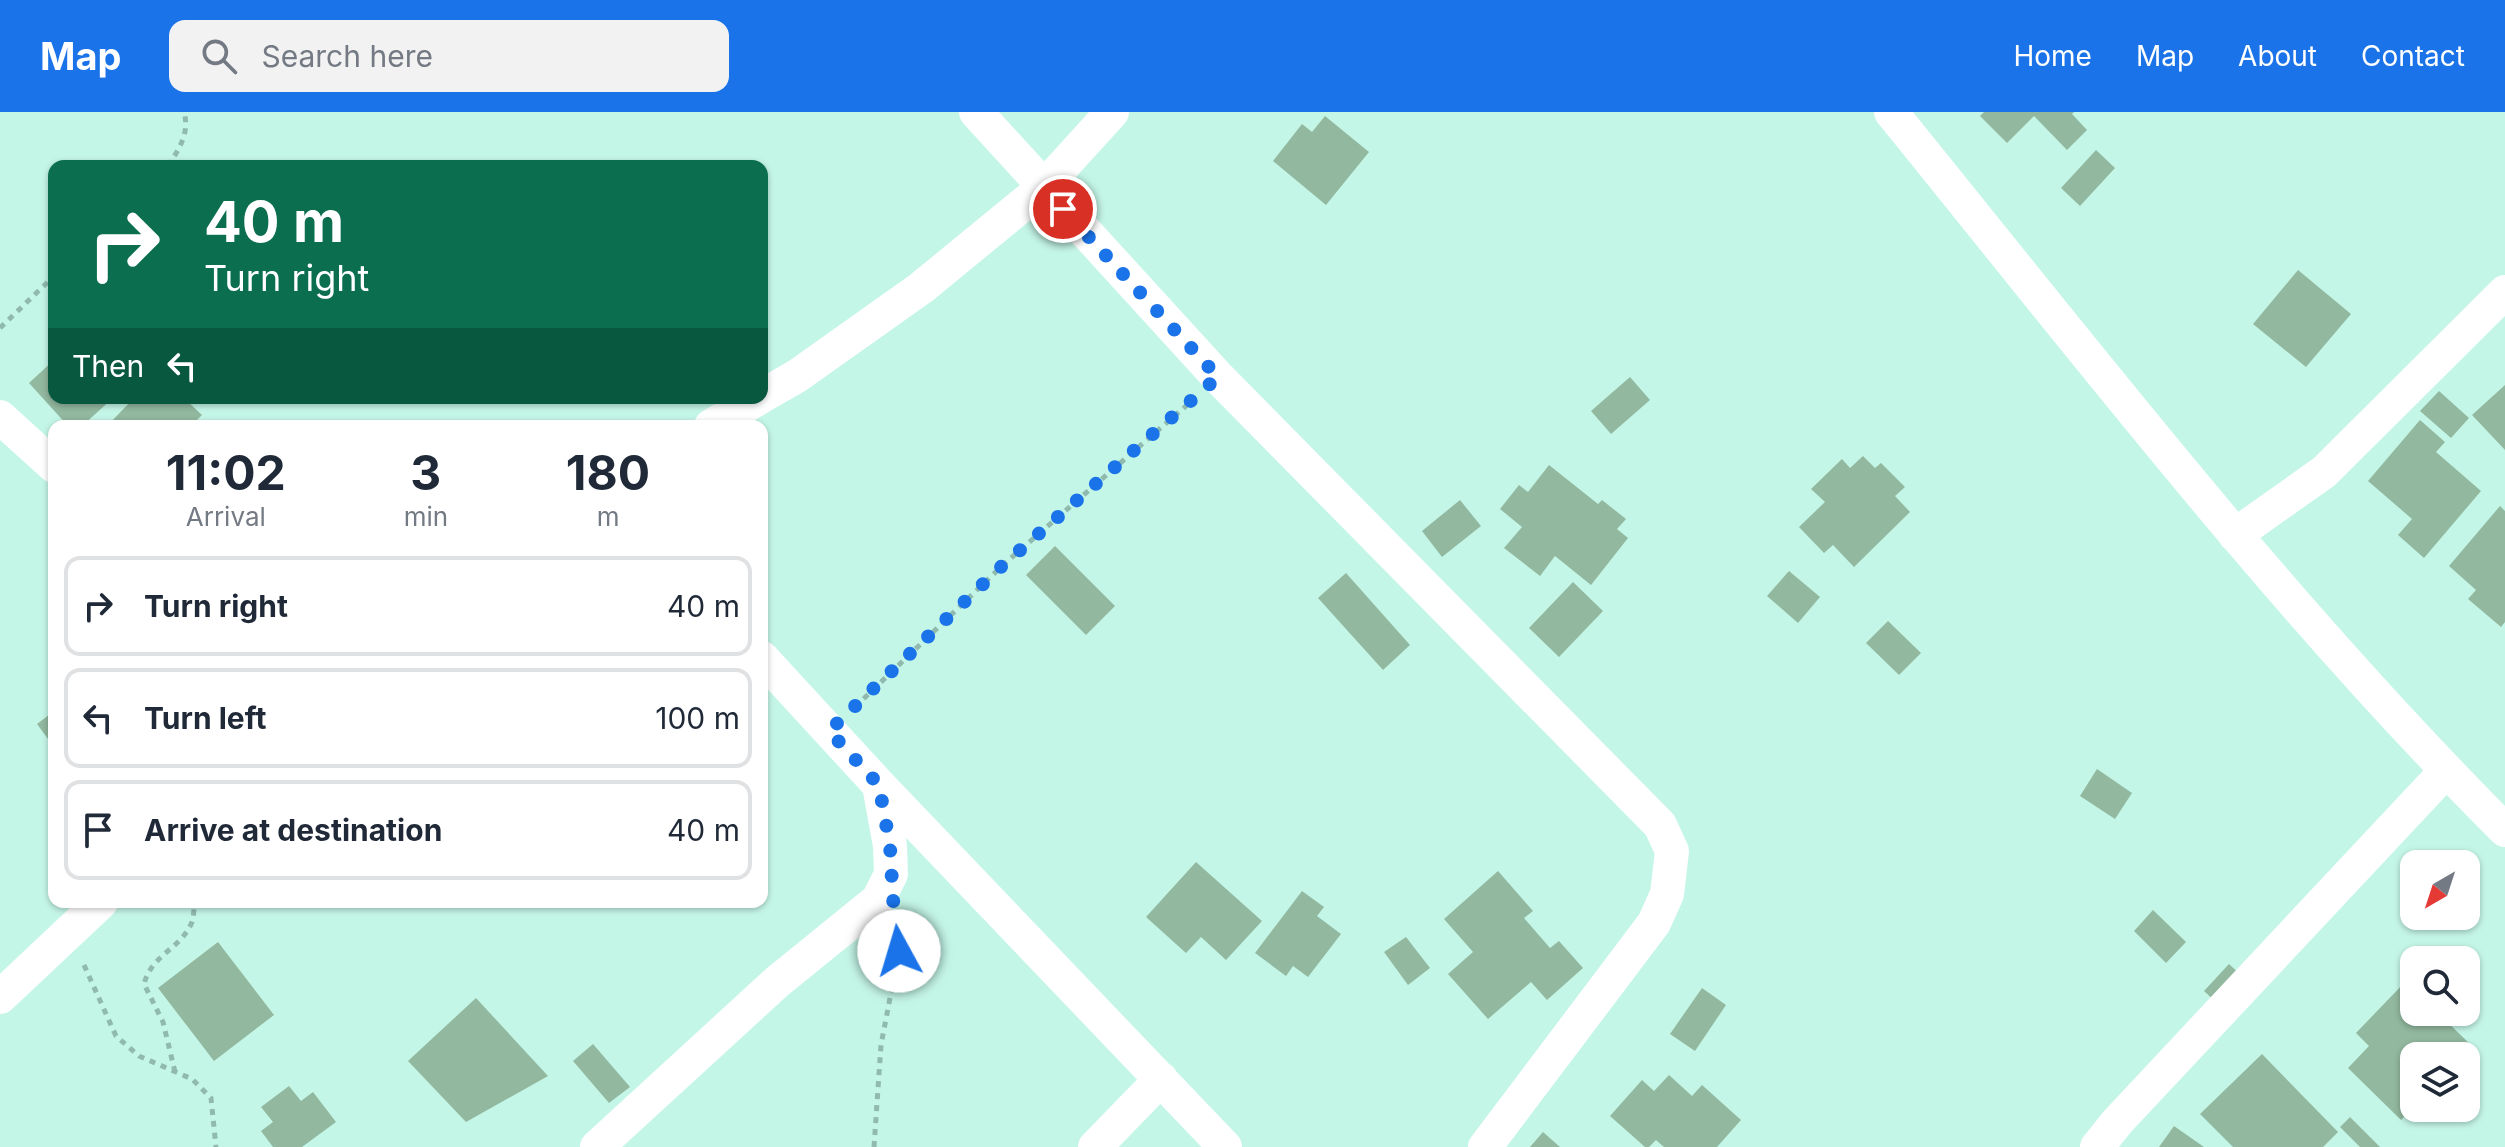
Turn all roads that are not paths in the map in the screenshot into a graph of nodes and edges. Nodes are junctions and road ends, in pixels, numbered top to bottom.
1 (976, 112) edge
2 (1112, 112) edge
3 (1891, 112) edge
4 (1043, 188) junction
5 (2505, 292) edge
6 (768, 393) edge
7 (749, 404) edge
8 (0, 417) edge
9 (721, 420) edge
10 (48, 461) edge
11 (2235, 535) junction
12 (768, 665) edge
13 (2446, 771) junction
14 (879, 785) junction
15 (2505, 830) edge
16 (95, 908) edge
17 (0, 997) edge
18 (1161, 1079) junction
19 (597, 1147) edge
20 (1095, 1147) edge
21 (1225, 1147) edge
22 (1485, 1147) edge
23 (2097, 1147) edge

1 - 4 street
2 - 4 street
3 - 11 street
4 - 6 street
4 - 22 street
5 - 11 street
7 - 9 street
8 - 10 street
11 - 13 street
12 - 14 street
13 - 15 street
13 - 23 street
14 - 18 street
14 - 19 street
16 - 17 street
18 - 20 street
18 - 21 street

